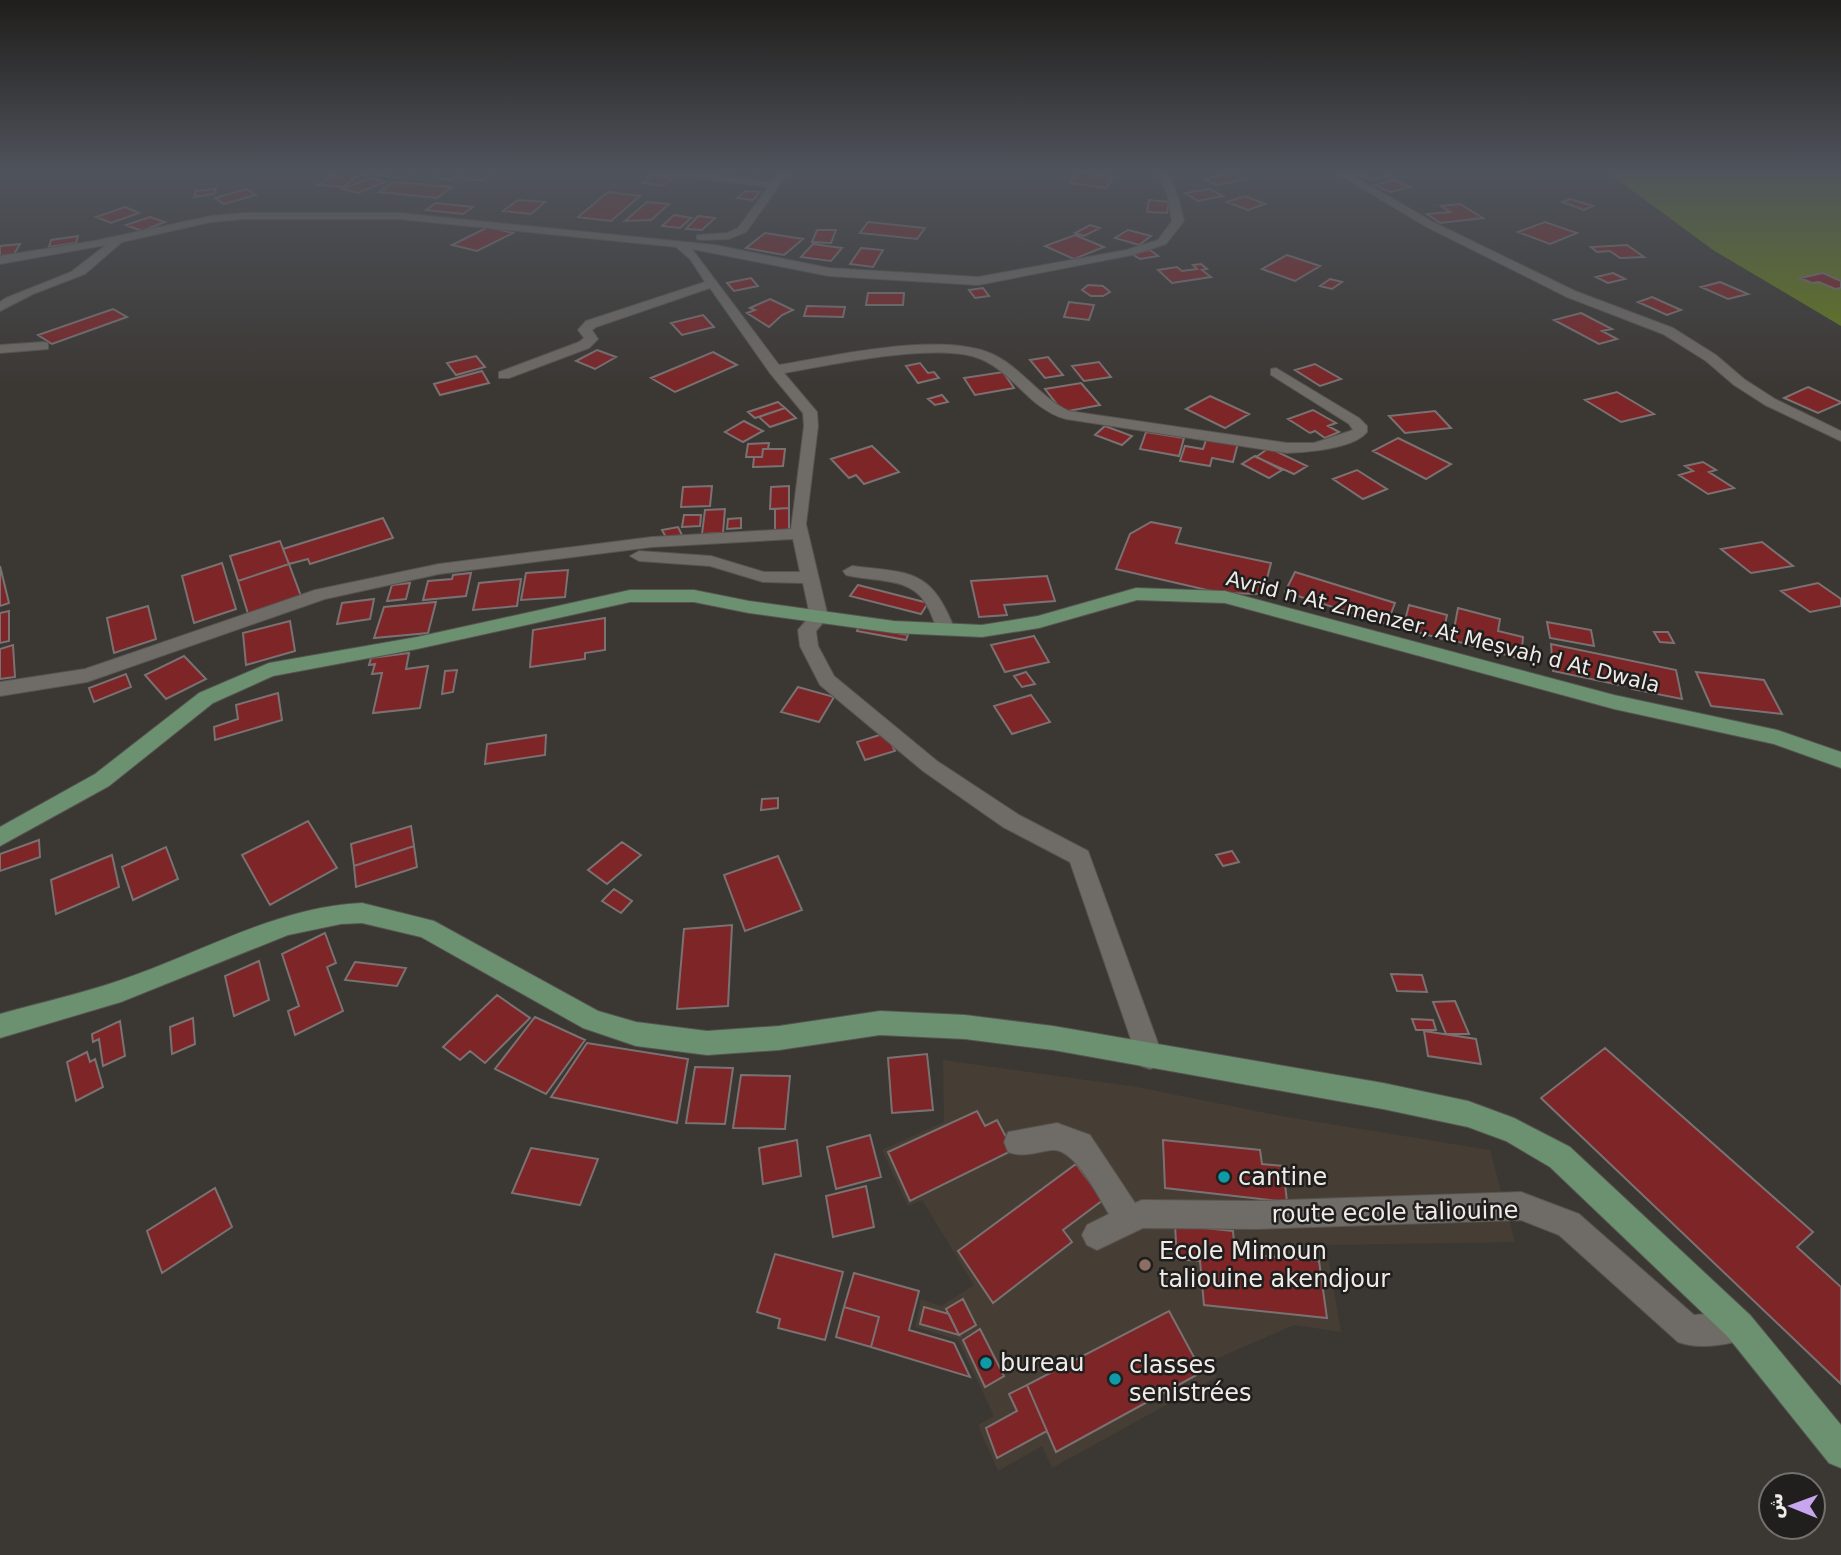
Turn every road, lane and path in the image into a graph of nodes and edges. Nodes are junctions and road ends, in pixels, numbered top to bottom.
1 (93, 244) edge
2 (114, 244) edge
3 (676, 244) edge
4 (680, 244) junction
5 (1157, 244) edge
6 (1469, 244) edge
7 (0, 260) edge
8 (713, 283) junction
9 (0, 307) edge
10 (43, 346) dead end
11 (0, 349) edge
12 (775, 370) junction
13 (1276, 372) dead end
14 (504, 375) dead end
15 (1841, 437) edge
16 (799, 534) junction
17 (557, 556) junction
18 (852, 571) dead end
19 (810, 578) junction
20 (819, 617) junction
21 (946, 630) junction
22 (0, 689) edge
23 (1841, 760) edge
24 (0, 837) edge
25 (0, 1026) edge
26 (1150, 1058) junction
27 (1018, 1142) dead end
28 (1130, 1221) junction
29 (1097, 1235) dead end
30 (1739, 1326) junction
31 (1841, 1451) edge

1 - 7 street
2 - 9 street
3 - 4 street
4 - 5 street
4 - 8 street
6 - 15 street
8 - 12 street
8 - 14 street
10 - 11 street
12 - 13 street
12 - 16 street
16 - 17 street
16 - 19 street
17 - 19 street
17 - 22 street
18 - 21 street
19 - 20 street
20 - 21 main road, Avrid n At Zmenzer, At Meṣvaḥ d At Dwala
20 - 24 main road, Avrid n At Zmenzer, At Meṣvaḥ d At Dwala
20 - 26 street
21 - 23 main road, Avrid n At Zmenzer, At Meṣvaḥ d At Dwala
25 - 26 main road
26 - 30 main road
27 - 28 street
28 - 29 street, route ecole taliouine
28 - 30 street, route ecole taliouine
30 - 31 main road

